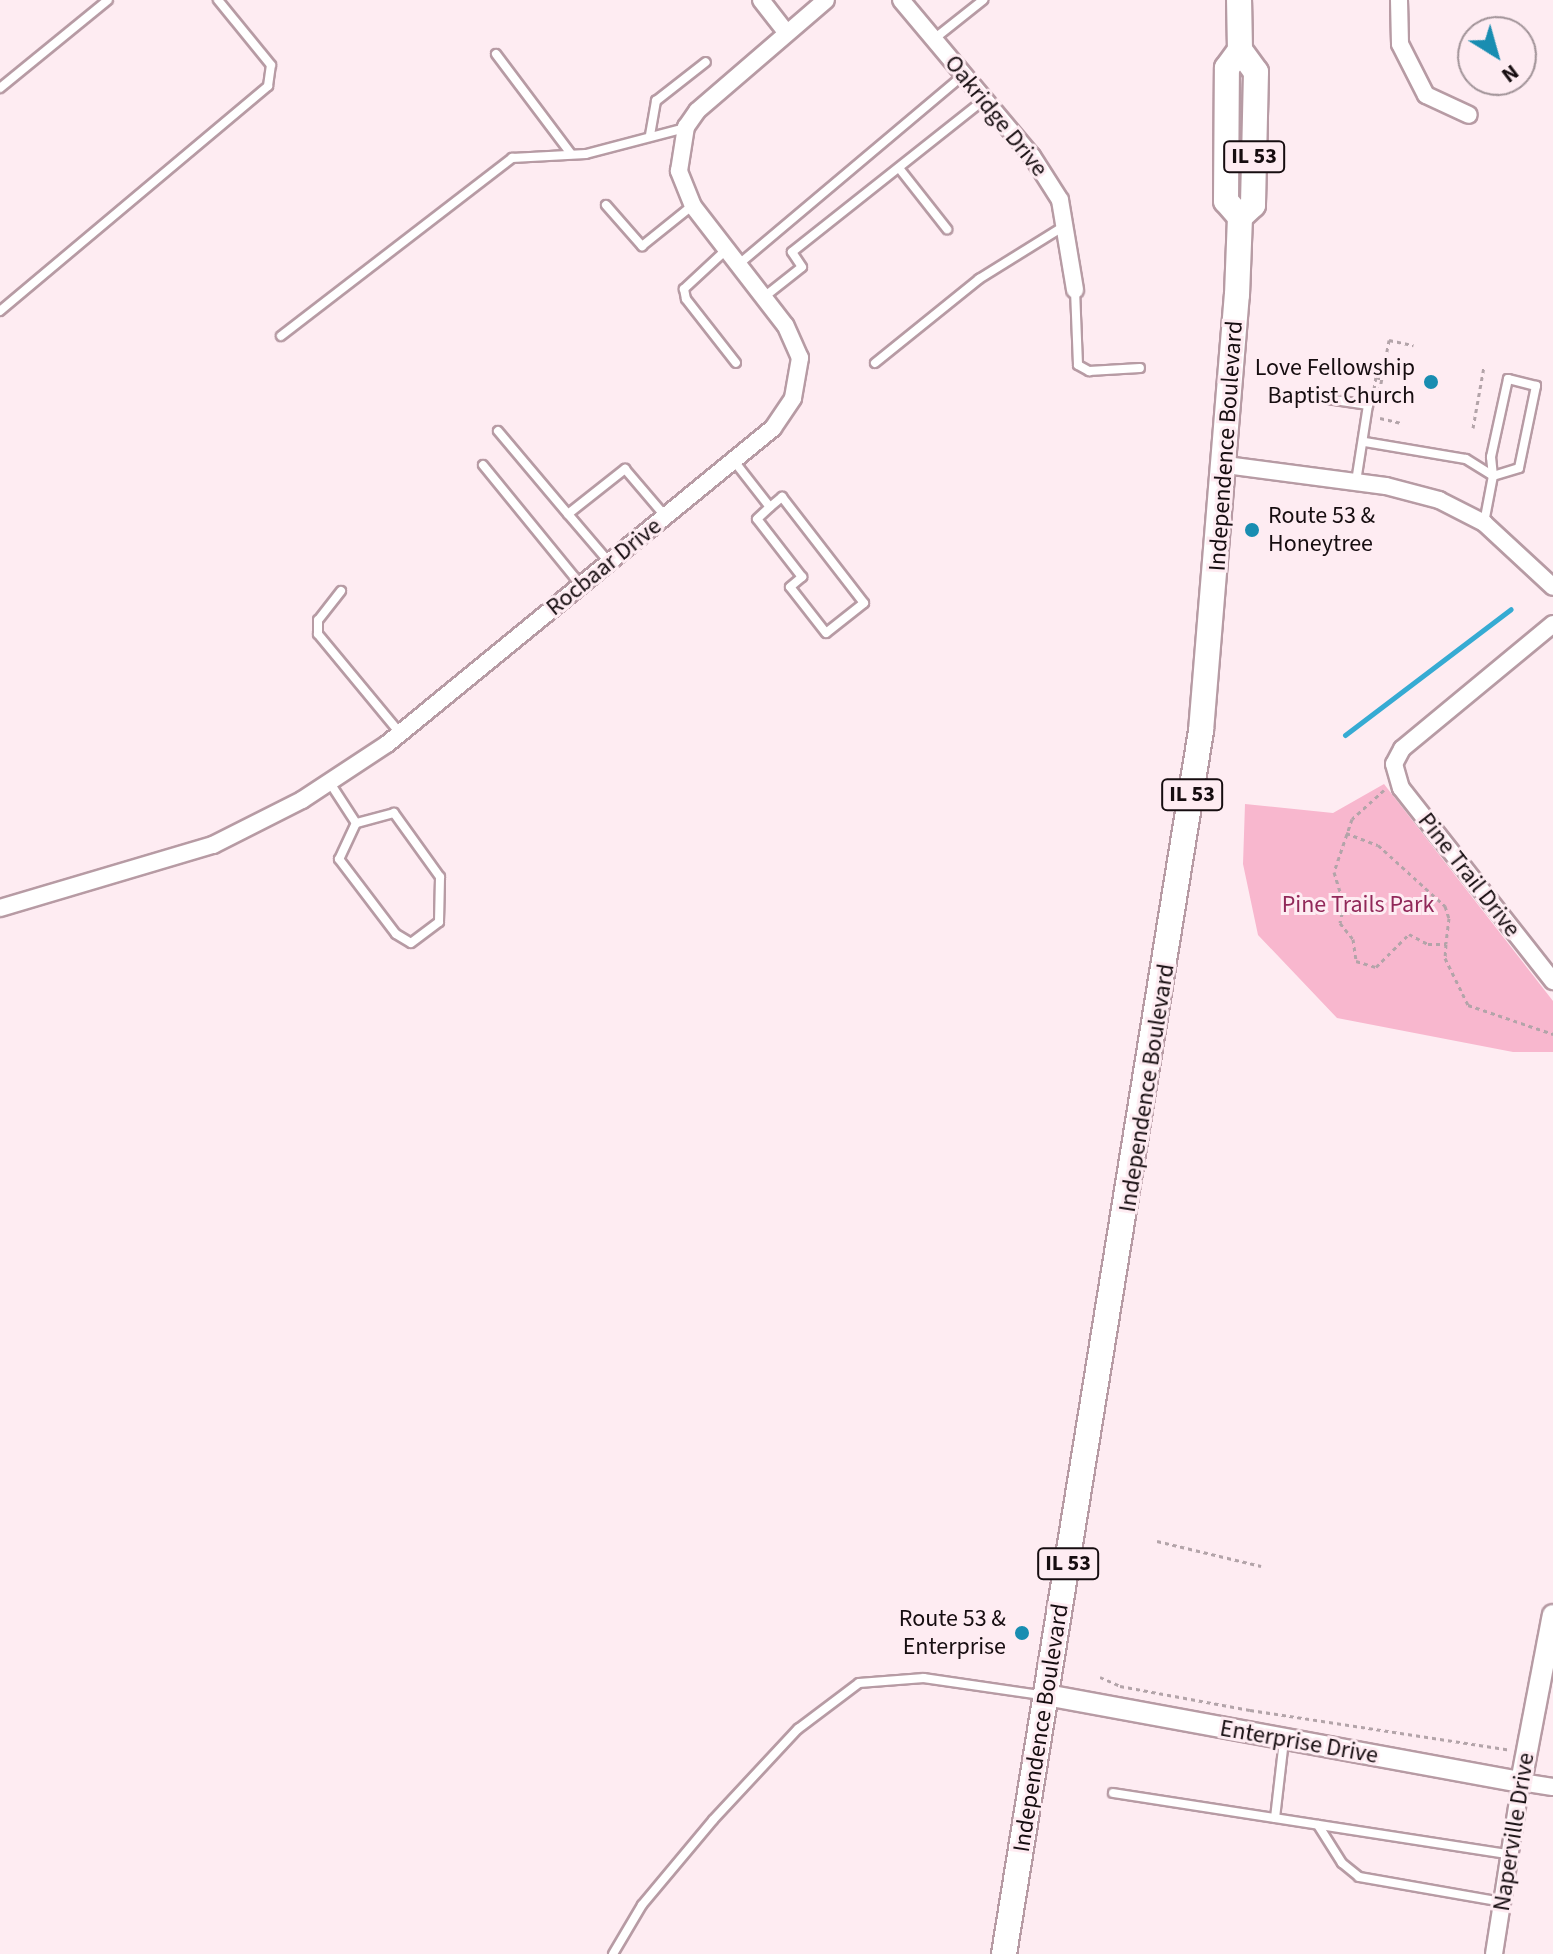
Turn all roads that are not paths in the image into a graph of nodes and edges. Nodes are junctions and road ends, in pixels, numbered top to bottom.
1 (108, 0) edge
2 (761, 0) edge
3 (826, 0) edge
4 (901, 0) edge
5 (983, 0) edge
6 (1239, 0) edge
7 (1399, 0) edge
8 (223, 1) edge
9 (786, 32) junction
10 (934, 39) junction
11 (496, 54) dead end
12 (706, 62) dead end
13 (965, 74) junction
14 (0, 88) edge
15 (986, 99) junction
16 (1469, 115) dead end
17 (686, 127) junction
18 (650, 135) junction
19 (571, 154) junction
20 (899, 168) junction
21 (606, 205) dead end
22 (693, 206) junction
23 (1064, 226) junction
24 (947, 229) dead end
25 (727, 249) junction
26 (739, 264) junction
27 (1075, 290) joint
28 (764, 297) junction
29 (0, 311) edge
30 (281, 336) dead end
31 (736, 363) dead end
32 (875, 363) dead end
33 (1140, 368) dead end
34 (1314, 397) dead end
35 (498, 431) dead end
36 (1365, 442) junction
37 (733, 461) junction
38 (483, 465) dead end
39 (1226, 465) junction
40 (1493, 476) junction
41 (1356, 482) junction
42 (770, 507) junction
43 (568, 514) junction
44 (666, 516) junction
45 (1484, 523) junction
46 (609, 562) junction
47 (581, 585) junction
48 (1553, 587) edge
49 (341, 591) dead end
50 (1553, 624) edge
51 (400, 734) junction
52 (329, 782) junction
53 (356, 823) junction
54 (0, 908) edge
55 (1553, 981) edge
56 (1553, 1615) edge
57 (1548, 1666) edge
58 (1046, 1695) junction
59 (1285, 1739) junction
60 (1521, 1782) junction
61 (1553, 1787) edge
62 (1113, 1793) dead end
63 (1275, 1818) junction
64 (1318, 1825) junction
65 (1510, 1854) junction
66 (1502, 1902) junction
67 (613, 1954) edge
68 (1004, 1954) edge
69 (1494, 1954) edge

1 - 14 lane
2 - 9 street
3 - 9 street
4 - 10 street, Oakridge Drive
5 - 10 lane
6 - 39 main road, Independence Boulevard / IL 53
7 - 16 street
8 - 29 lane
9 - 17 street
10 - 13 street, Oakridge Drive
11 - 19 lane
12 - 18 lane
13 - 15 street, Oakridge Drive
13 - 26 lane
15 - 20 lane
15 - 23 street, Oakridge Drive
17 - 18 lane
17 - 22 street, Rocbaar Drive
18 - 19 lane
19 - 30 lane
20 - 24 lane
20 - 28 lane
21 - 22 lane
22 - 25 street, Rocbaar Drive
23 - 27 street, Oakridge Drive
23 - 32 lane
25 - 26 street, Rocbaar Drive
25 - 31 lane
26 - 28 street, Rocbaar Drive
27 - 33 lane
28 - 37 street, Rocbaar Drive
34 - 36 lane
35 - 43 lane
36 - 40 lane
36 - 41 lane
37 - 42 lane
37 - 44 street, Rocbaar Drive
38 - 47 lane
39 - 41 street
39 - 58 main road, Independence Boulevard / IL 53
40 - 40 lane
40 - 45 lane
41 - 45 street
42 - 42 lane
43 - 44 lane
43 - 46 lane
44 - 46 street, Rocbaar Drive
45 - 48 street
46 - 47 street, Rocbaar Drive
47 - 51 street, Rocbaar Drive
49 - 51 lane
50 - 55 street, Pine Trail Drive
51 - 52 street, Rocbaar Drive
52 - 53 lane
52 - 54 street, Rocbaar Drive
53 - 53 lane
56 - 57 street, Naperville Drive
57 - 60 street, Naperville Drive
58 - 59 street, Enterprise Drive
58 - 67 lane
58 - 68 main road, Independence Boulevard / IL 53
59 - 60 street, Enterprise Drive
59 - 63 lane
60 - 61 street, Enterprise Drive
60 - 65 street, Naperville Drive
62 - 63 lane
63 - 64 lane
64 - 65 lane
64 - 66 lane
65 - 66 street, Naperville Drive
66 - 69 street, Naperville Drive

